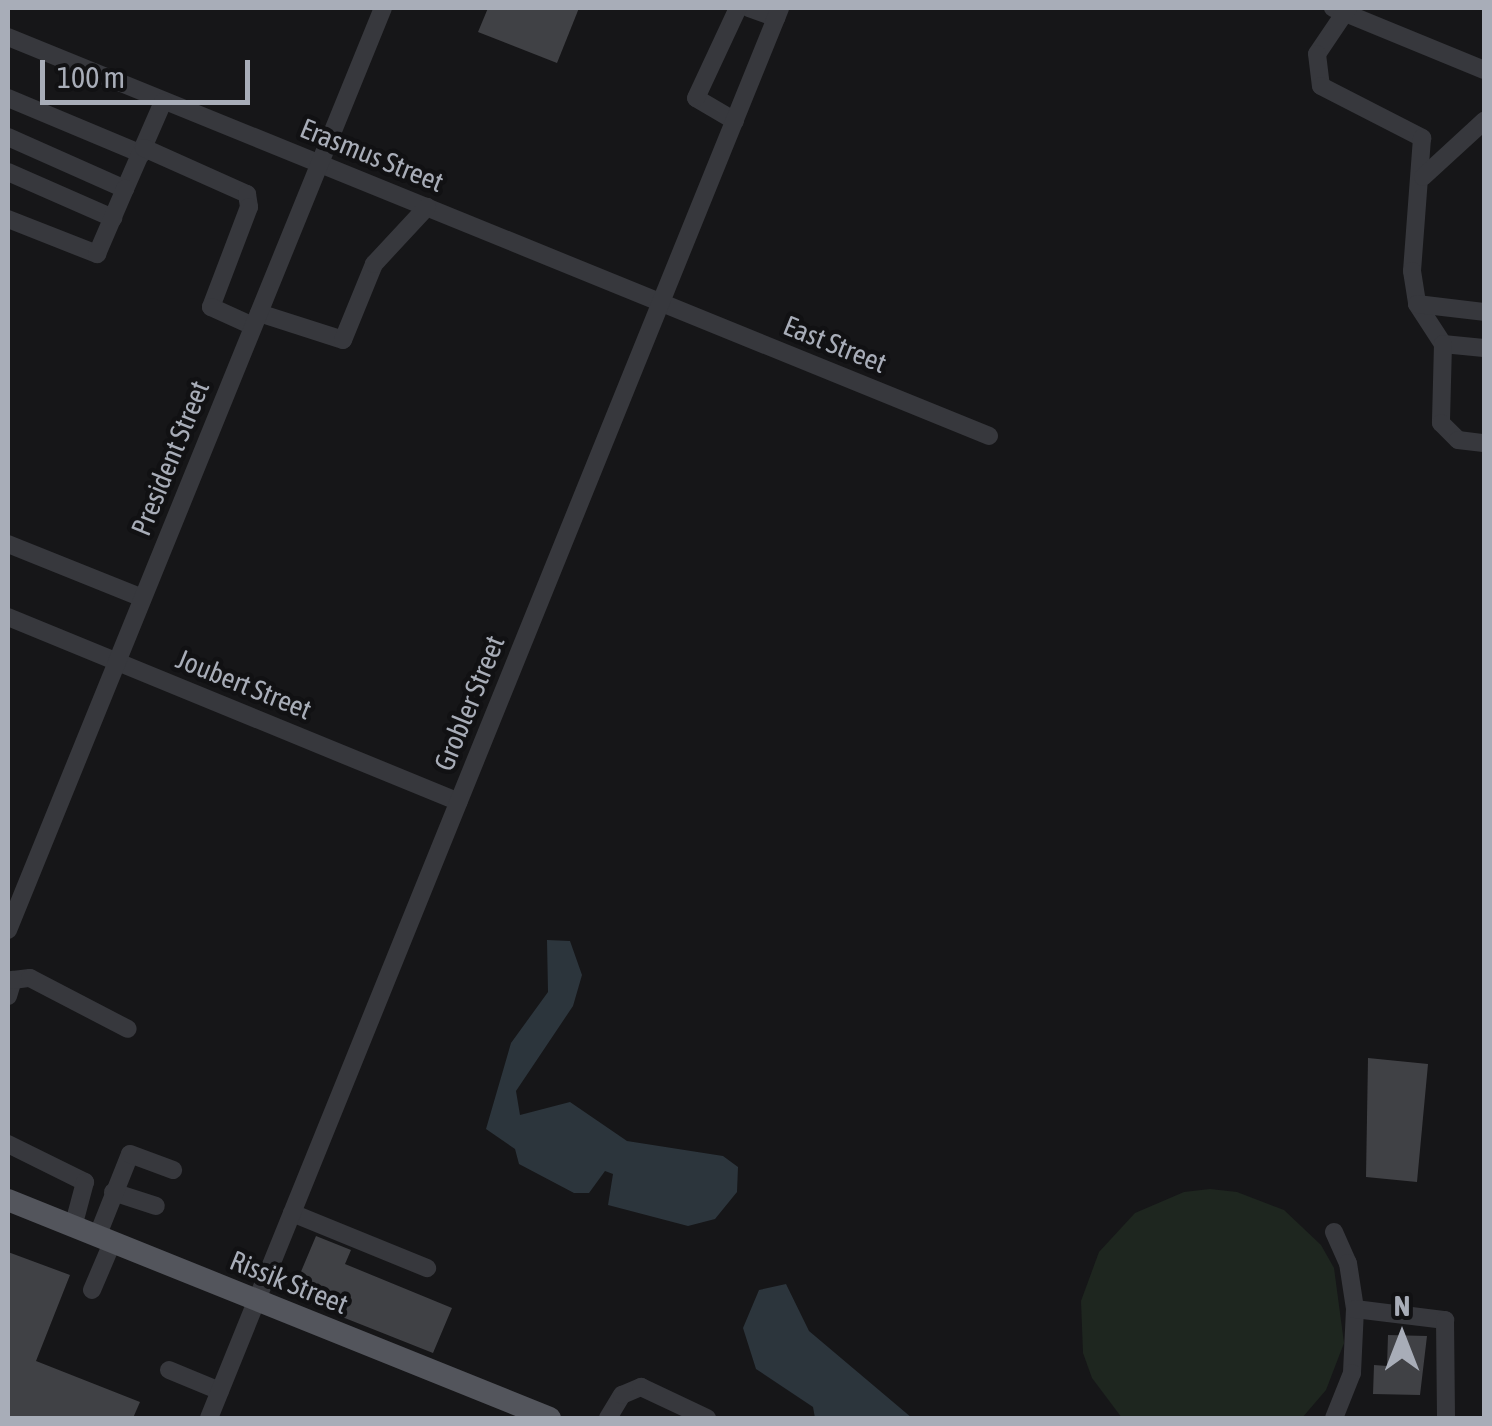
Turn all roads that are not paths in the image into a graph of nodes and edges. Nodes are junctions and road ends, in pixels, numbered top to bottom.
1 (383, 8) edge
2 (738, 8) edge
3 (750, 8) edge
4 (1342, 10) edge
5 (778, 13) edge
6 (8, 37) edge
7 (1484, 70) edge
8 (8, 98) edge
9 (164, 102) junction
10 (734, 120) junction
11 (1484, 121) edge
12 (8, 137) edge
13 (143, 151) junction
14 (320, 164) junction
15 (8, 172) edge
16 (1423, 177) junction
17 (125, 189) junction
18 (427, 207) junction
19 (113, 218) junction
20 (8, 219) edge
21 (661, 302) junction
22 (1416, 304) junction
23 (1484, 312) edge
24 (256, 320) junction
25 (1443, 344) junction
26 (1484, 348) edge
27 (988, 436) dead end
28 (1484, 443) edge
29 (8, 544) edge
30 (142, 598) junction
31 (8, 617) edge
32 (116, 661) junction
33 (458, 802) junction
34 (8, 930) edge
35 (8, 996) edge
36 (128, 1029) dead end
37 (8, 1144) edge
38 (173, 1170) dead end
39 (113, 1192) junction
40 (8, 1200) edge
41 (156, 1206) dead end
42 (292, 1213) junction
43 (73, 1227) junction
44 (1334, 1232) dead end
45 (104, 1240) junction
46 (428, 1268) dead end
47 (92, 1290) dead end
48 (256, 1302) junction
49 (1355, 1308) junction
50 (169, 1370) dead end
51 (220, 1391) junction
52 (1344, 1415) edge
53 (209, 1418) edge
54 (550, 1418) edge
55 (608, 1418) edge
56 (706, 1418) edge
57 (1446, 1418) edge

1 - 14 street, President Street
2 - 10 street
3 - 5 street
4 - 7 street
4 - 16 street
5 - 10 street, Grobler Street
6 - 9 street, Erasmus Street
8 - 13 street
9 - 13 street
9 - 14 street, Erasmus Street
10 - 21 street, Grobler Street
11 - 16 street
12 - 17 street
13 - 17 street
13 - 24 street
14 - 18 street, Erasmus Street
14 - 24 street, President Street
15 - 19 street
16 - 22 street
17 - 19 street
18 - 21 street, Erasmus Street
18 - 24 street
19 - 20 street
21 - 27 street, East Street
21 - 33 street, Grobler Street
22 - 23 street
22 - 25 street
24 - 30 street, President Street
25 - 26 street
25 - 28 street
29 - 30 street
30 - 32 street, President Street
31 - 32 street, Joubert Street
32 - 33 street, Joubert Street
32 - 34 street, President Street
33 - 42 street, Grobler Street
35 - 36 street
37 - 43 street
38 - 39 street
39 - 41 street
39 - 45 street
40 - 43 main road, Rissik Street
42 - 46 street
42 - 48 street, Grobler Street
43 - 45 main road, Rissik Street
44 - 49 street
45 - 47 street
45 - 48 main road, Rissik Street
48 - 51 street, Grobler Street
48 - 54 main road, Rissik Street
49 - 52 street
49 - 57 street
50 - 51 street
51 - 53 street, Grobler Street
55 - 56 street

